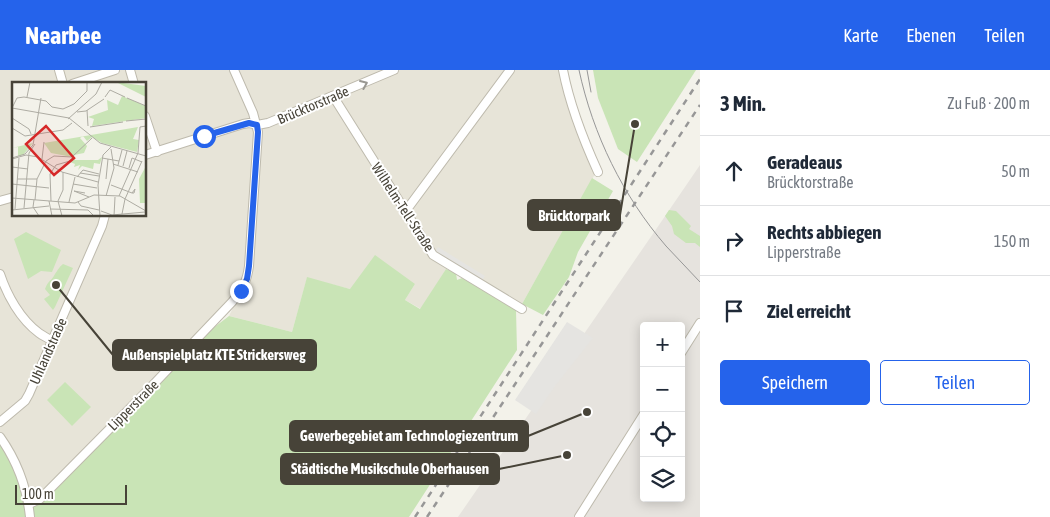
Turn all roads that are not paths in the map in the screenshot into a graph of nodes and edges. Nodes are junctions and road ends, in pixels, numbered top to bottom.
1 (115, 70) edge
2 (234, 70) edge
3 (394, 70) edge
4 (510, 70) edge
5 (563, 70) edge
6 (78, 82) edge
7 (333, 96) junction
8 (146, 119) edge
9 (257, 125) junction
10 (157, 152) junction
11 (146, 155) edge
12 (598, 172) dead end
13 (406, 212) junction
14 (105, 216) edge
15 (0, 274) edge
16 (522, 309) dead end
17 (700, 323) edge
18 (52, 341) junction
19 (685, 347) edge
20 (640, 420) edge
21 (0, 422) edge
22 (0, 437) edge
23 (28, 504) junction
24 (30, 517) edge
25 (579, 517) edge

1 - 6 street
2 - 9 street
7 -> 3 street, Brücktorstraße
4 - 13 street
5 - 12 street
7 - 9 street, Brücktorstraße
7 - 13 street, Wilhelm-Tell-Straße
8 - 10 street
9 - 10 street, Brücktorstraße
9 - 23 street, Lipperstraße
10 - 11 street, Brücktorstraße
13 - 16 street, Wilhelm-Tell-Straße
14 - 18 street, Uhlandstraße
15 - 18 street
17 - 19 street
18 - 21 street, Uhlandstraße
20 - 25 street
22 - 23 street
23 - 24 street

